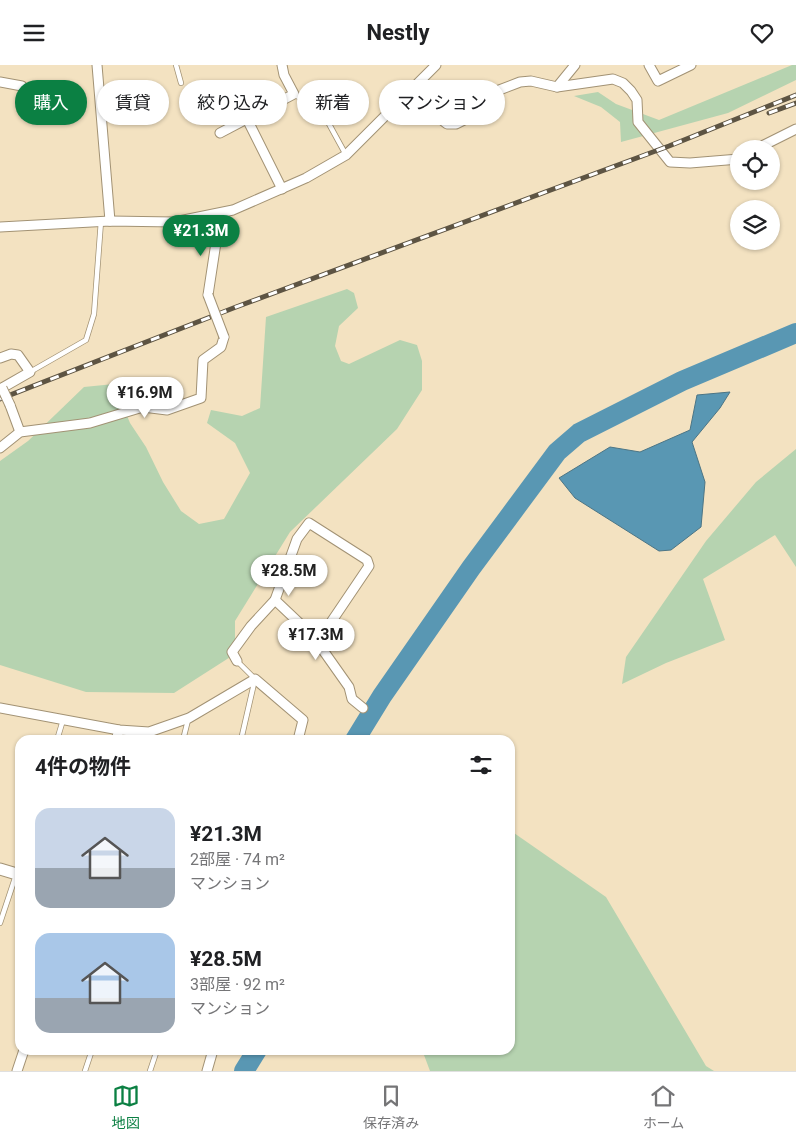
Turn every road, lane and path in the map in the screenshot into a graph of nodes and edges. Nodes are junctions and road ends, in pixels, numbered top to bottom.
1 (97, 65) edge
2 (176, 65) edge
3 (282, 65) edge
4 (436, 65) edge
5 (575, 65) edge
6 (649, 65) edge
7 (691, 65) edge
8 (180, 80) edge
9 (420, 80) edge
10 (0, 81) edge
11 (15, 84) edge
12 (557, 87) junction
13 (505, 88) edge
14 (294, 94) junction
15 (287, 98) edge
16 (379, 121) edge
17 (235, 125) edge
18 (250, 125) edge
19 (796, 129) edge
20 (220, 133) dead end
21 (774, 140) edge
22 (346, 155) junction
23 (730, 160) edge
24 (282, 189) junction
25 (200, 218) junction
26 (106, 221) junction
27 (0, 227) edge
28 (0, 358) edge
29 (30, 372) junction
30 (20, 432) junction
31 (0, 448) edge
32 (275, 600) junction
33 (317, 643) junction
34 (238, 661) joint
35 (255, 679) junction
36 (363, 708) dead end
37 (0, 709) edge
38 (189, 718) junction
39 (63, 720) junction
40 (118, 730) junction
41 (58, 735) edge
42 (117, 735) edge
43 (184, 735) edge
44 (242, 735) edge
45 (299, 735) edge
46 (0, 869) edge
47 (15, 871) edge
48 (15, 882) edge
49 (0, 923) edge
50 (22, 1055) edge
51 (90, 1055) edge
52 (155, 1055) edge
53 (211, 1055) edge
54 (17, 1071) edge
55 (85, 1071) edge
56 (150, 1071) edge
57 (206, 1071) edge

1 - 26 street
2 - 8 lane
3 - 14 street
4 - 9 street
5 - 12 street
6 - 7 street
10 - 11 street
12 - 13 street
12 - 23 street
14 - 15 street
14 - 22 lane
16 - 22 street
17 - 20 street
18 - 24 street
19 - 21 street
22 - 24 street
24 - 25 street
25 - 26 street
25 - 30 street, bridge
26 - 27 street
26 - 29 lane
28 - 29 street
29 - 30 street, bridge
30 - 31 street
32 - 33 street
32 - 33 street
32 - 34 street
33 - 36 street
34 - 35 lane
35 - 38 street
35 - 44 lane
35 - 45 street
37 - 39 street
38 - 40 street
38 - 43 lane
39 - 40 street
39 - 41 lane
40 - 42 street
46 - 47 street
48 - 49 lane
50 - 54 street
51 - 55 lane
52 - 56 lane
53 - 57 street

